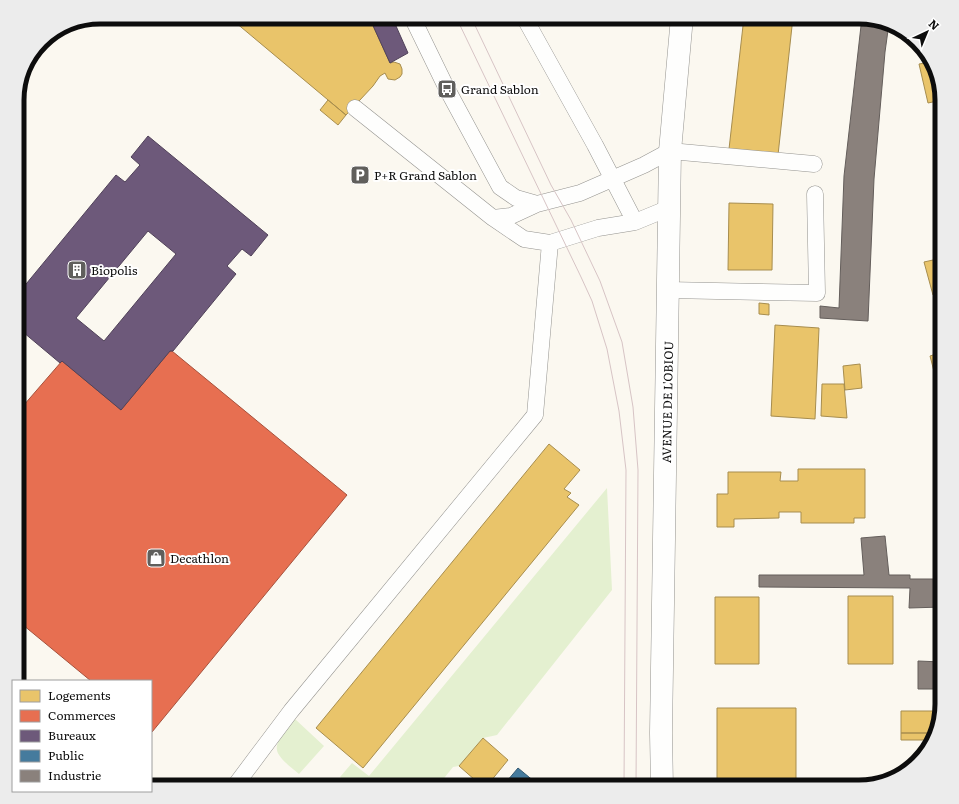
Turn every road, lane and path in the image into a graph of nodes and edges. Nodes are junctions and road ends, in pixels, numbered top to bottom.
1 (415, 24) edge
2 (528, 24) edge
3 (681, 24) edge
4 (355, 108) dead end
5 (670, 151) junction
6 (814, 164) dead end
7 (613, 179) junction
8 (815, 194) dead end
9 (536, 204) junction
10 (669, 208) junction
11 (493, 218) junction
12 (635, 222) junction
13 (550, 243) junction
14 (668, 290) junction
15 (239, 780) edge
16 (662, 780) edge

1 - 9 lane
2 - 7 lane
3 - 5 street, AVENUE DE L'OBIOU
4 - 11 lane
5 - 6 lane
5 - 7 lane
5 - 10 street, AVENUE DE L'OBIOU
7 - 9 lane
7 - 12 lane
8 - 14 lane
9 - 11 lane
10 - 12 lane
10 - 14 street, AVENUE DE L'OBIOU
11 - 13 lane
12 - 13 lane
13 - 15 lane
14 - 16 street, AVENUE DE L'OBIOU

